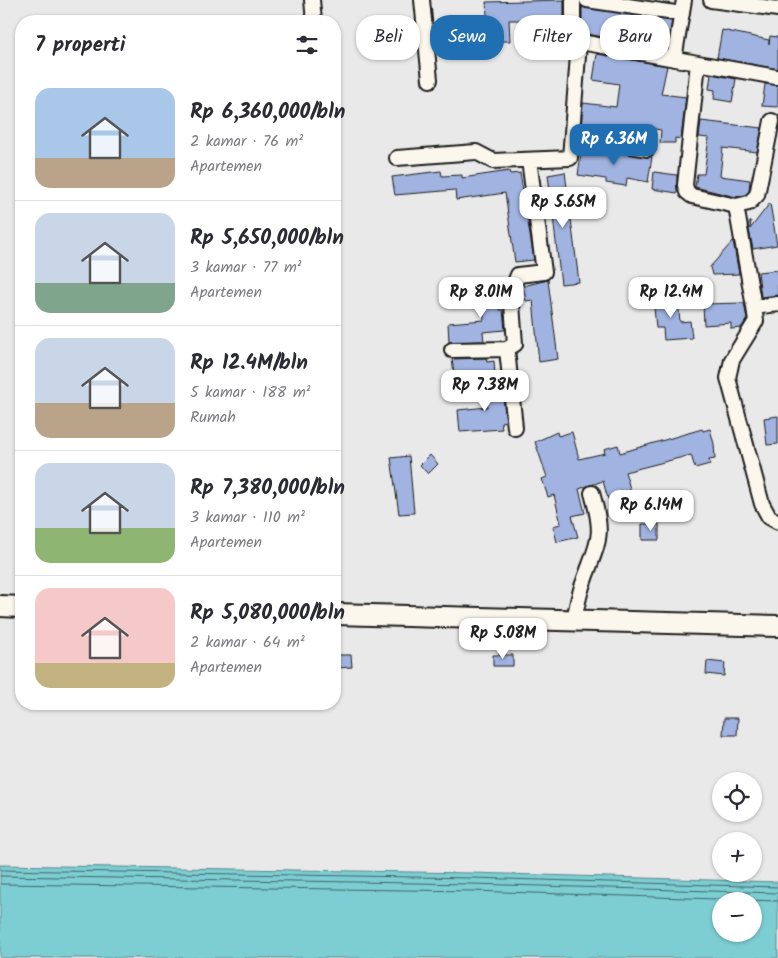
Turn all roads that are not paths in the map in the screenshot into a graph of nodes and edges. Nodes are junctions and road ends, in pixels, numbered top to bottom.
1 (312, 0) edge
2 (422, 0) edge
3 (573, 0) edge
4 (587, 0) edge
5 (711, 0) edge
6 (683, 7) edge
7 (778, 9) edge
8 (313, 15) edge
9 (573, 15) edge
10 (590, 45) edge
11 (674, 59) junction
12 (578, 60) edge
13 (698, 63) junction
14 (776, 77) dead end
15 (430, 80) dead end
16 (772, 121) dead end
17 (572, 136) junction
18 (648, 148) dead end
19 (396, 158) dead end
20 (529, 160) junction
21 (736, 206) junction
22 (778, 304) edge
23 (754, 307) junction
24 (507, 349) junction
25 (452, 350) dead end
26 (515, 428) dead end
27 (592, 494) dead end
28 (778, 522) edge
29 (0, 606) edge
30 (15, 607) edge
31 (341, 614) edge
32 (574, 619) junction
33 (778, 626) edge

1 - 8 street
2 - 15 street
3 - 9 street
4 - 6 street
5 - 7 street
6 - 11 street
10 - 11 street
11 - 13 street
12 - 17 street
13 - 14 street
13 - 21 street
16 - 21 street
17 - 18 street
17 - 20 street
19 - 20 street
20 - 24 street
21 - 23 street
22 - 23 street
23 - 28 street
24 - 25 street
24 - 26 street
27 - 32 street
29 - 30 street
31 - 32 street
32 - 33 street

